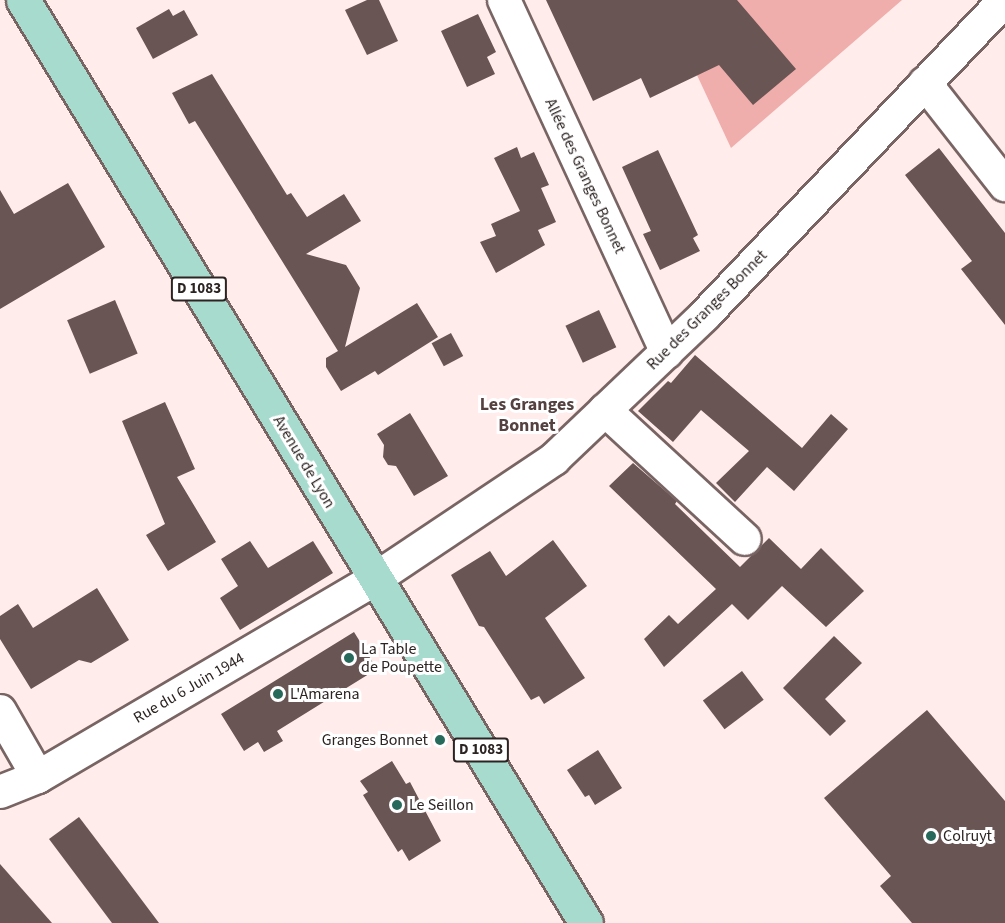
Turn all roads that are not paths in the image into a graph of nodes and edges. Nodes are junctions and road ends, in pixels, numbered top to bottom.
1 (23, 0) edge
2 (504, 0) edge
3 (1005, 0) edge
4 (925, 83) junction
5 (1005, 185) edge
6 (667, 352) junction
7 (605, 410) junction
8 (745, 539) dead end
9 (375, 579) junction
10 (0, 711) edge
11 (38, 777) junction
12 (0, 792) edge
13 (586, 923) edge

1 - 9 main road, Avenue de Lyon / D 1083
2 - 6 street, Allée des Granges Bonnet
3 - 4 street, Rue des Granges Bonnet
4 - 5 street
4 - 6 street, Rue des Granges Bonnet
6 - 7 street, Rue des Granges Bonnet
7 - 8 street
7 - 9 street, Rue des Granges Bonnet
9 - 11 street, Rue du 6 Juin 1944
9 - 13 main road, Avenue de Lyon / D 1083
10 - 11 street
11 - 12 street, Rue du 6 Juin 1944

